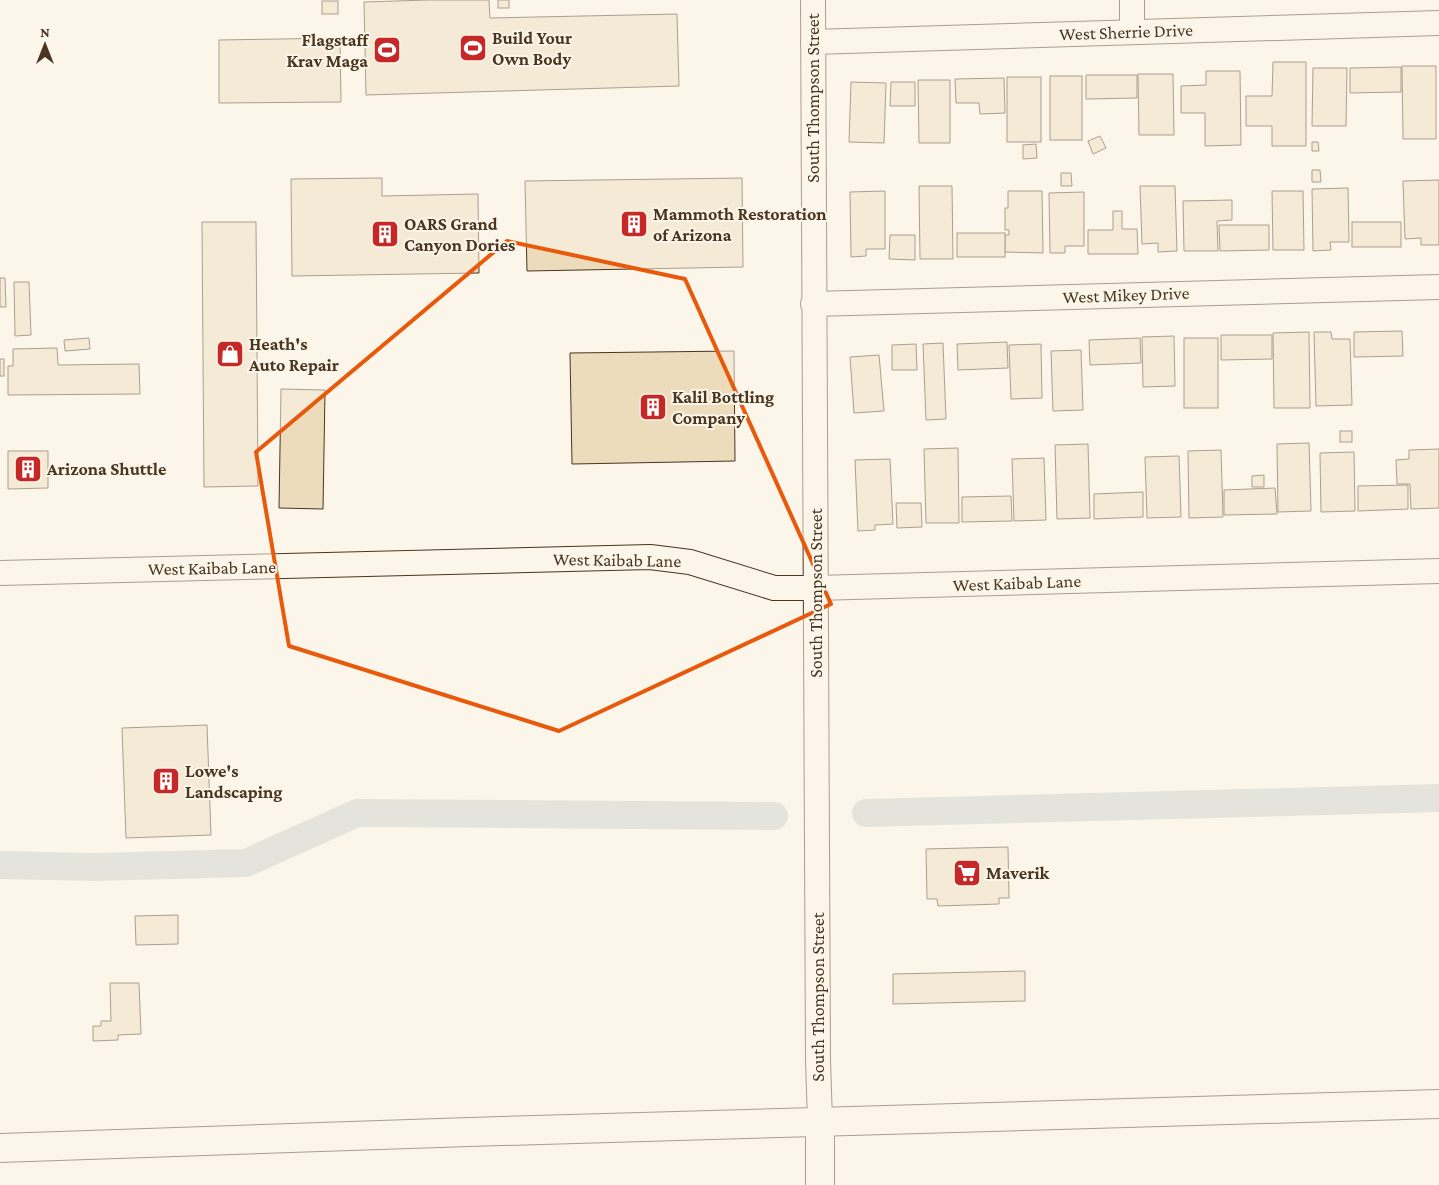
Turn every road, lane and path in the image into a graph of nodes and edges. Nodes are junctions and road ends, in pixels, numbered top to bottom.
1 (812, 0) edge
2 (1132, 0) edge
3 (1439, 23) edge
4 (1132, 32) junction
5 (813, 42) junction
6 (1439, 287) edge
7 (814, 304) junction
8 (1439, 571) edge
9 (0, 573) edge
10 (816, 588) junction
11 (1439, 1104) edge
12 (820, 1122) junction
13 (0, 1148) edge
14 (820, 1185) edge

1 - 5 street, South Thompson Street
2 - 4 street
3 - 4 street, West Sherrie Drive
4 - 5 street, West Sherrie Drive
5 - 7 street, South Thompson Street
6 - 7 street, West Mikey Drive
7 - 10 street, South Thompson Street
8 - 10 street, West Kaibab Lane
9 - 10 street, West Kaibab Lane
10 - 12 street, South Thompson Street
11 - 12 main road
12 - 13 main road
12 - 14 main road, South Thompson Street

